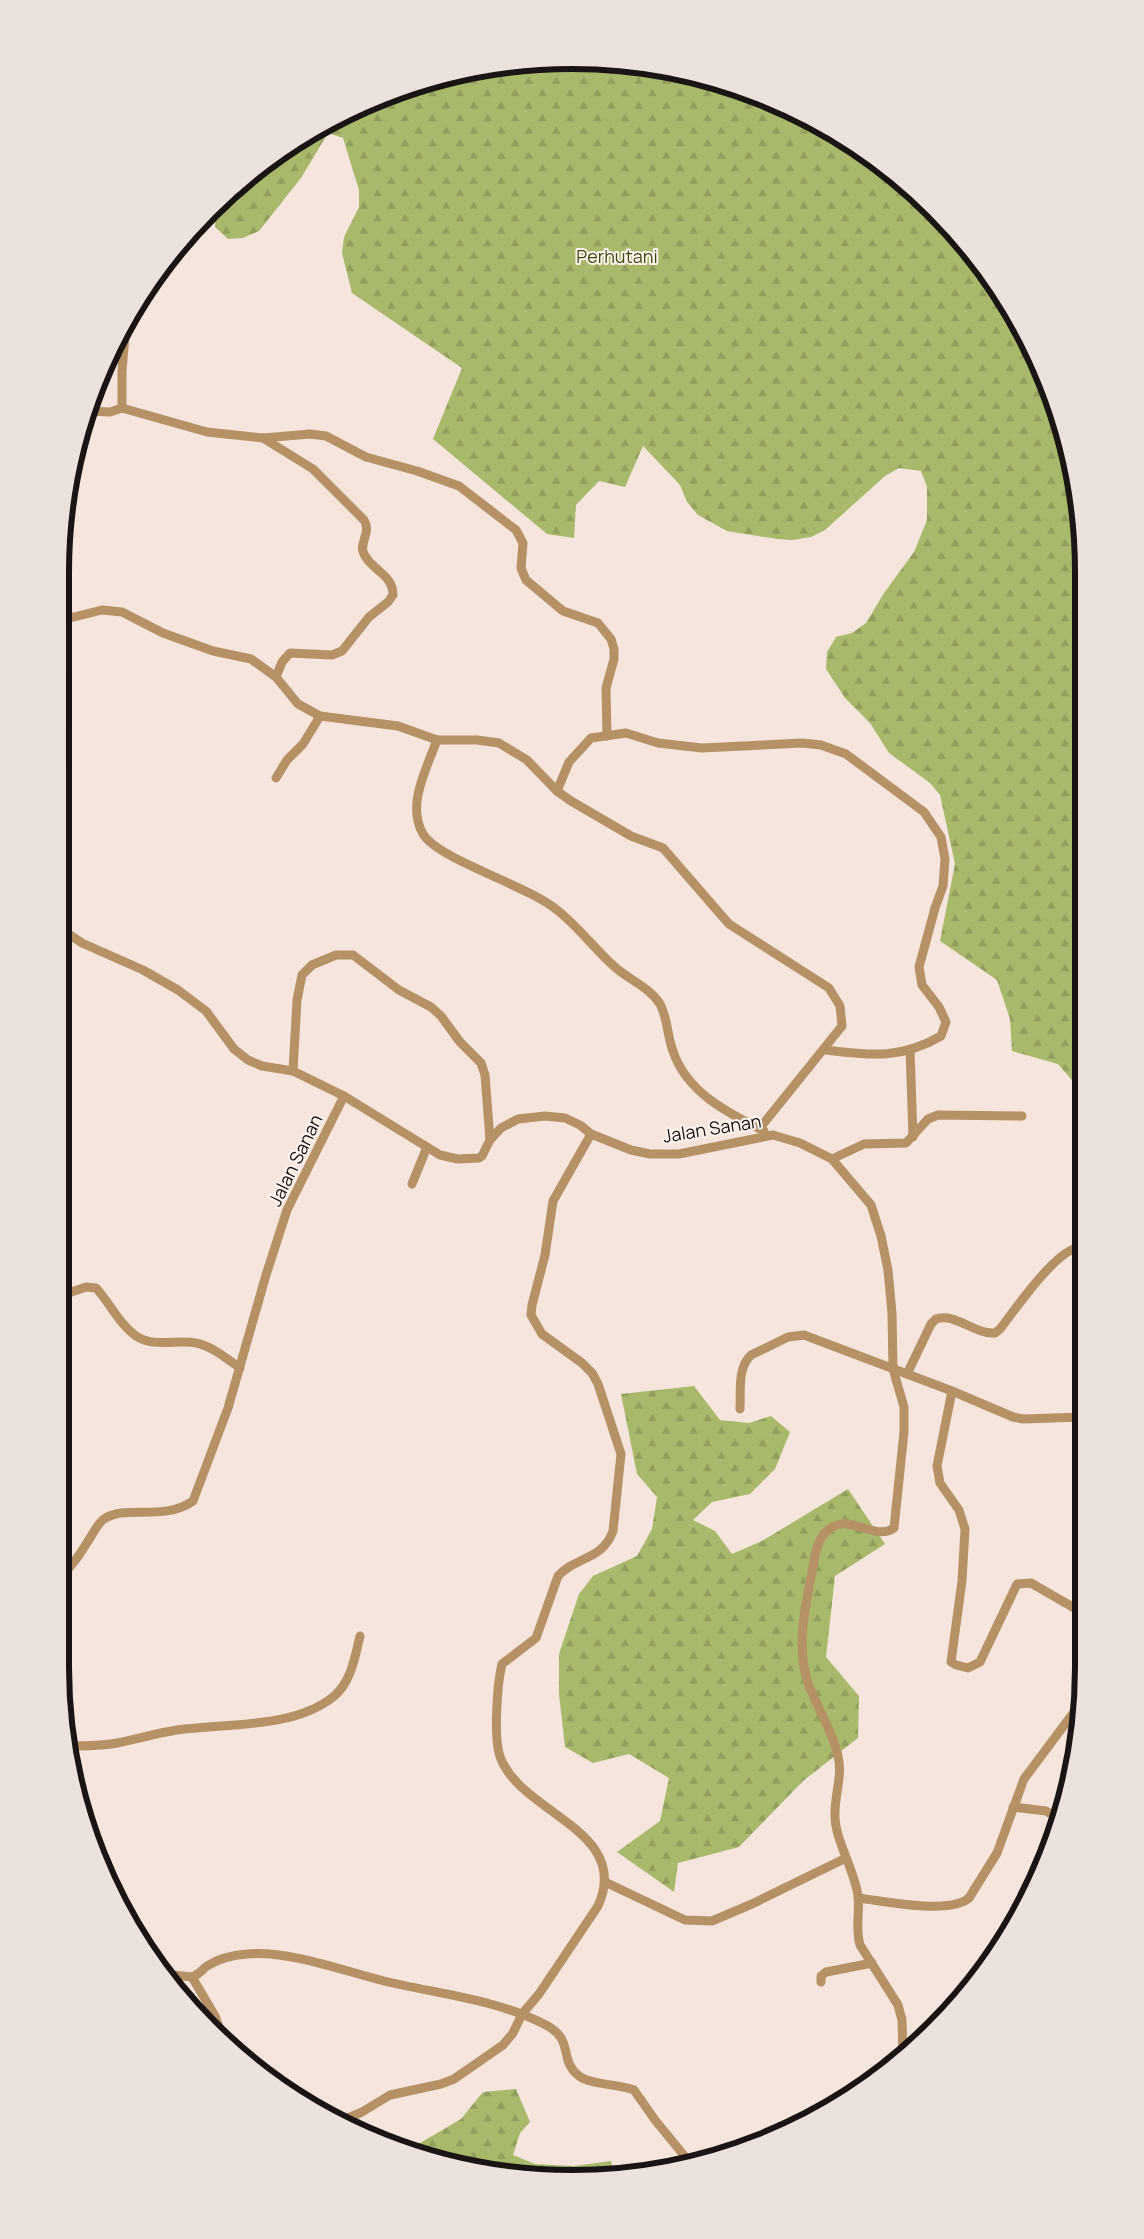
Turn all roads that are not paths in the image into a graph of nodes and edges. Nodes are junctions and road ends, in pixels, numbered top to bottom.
1 (124, 343) edge
2 (122, 408) junction
3 (95, 411) edge
4 (263, 438) junction
5 (69, 617) edge
6 (276, 677) junction
7 (320, 716) junction
8 (607, 736) junction
9 (437, 740) junction
10 (276, 778) dead end
11 (557, 791) junction
12 (69, 934) edge
13 (910, 1049) junction
14 (826, 1050) junction
15 (293, 1071) junction
16 (344, 1096) junction
17 (1022, 1116) dead end
18 (760, 1128) junction
19 (591, 1134) junction
20 (773, 1135) junction
21 (912, 1137) junction
22 (490, 1140) junction
23 (427, 1147) junction
24 (832, 1158) junction
25 (412, 1184) dead end
26 (1075, 1247) edge
27 (69, 1293) edge
28 (240, 1368) junction
29 (893, 1369) junction
30 (907, 1374) junction
31 (952, 1391) junction
32 (740, 1409) dead end
33 (1075, 1417) edge
34 (69, 1569) edge
35 (1075, 1608) edge
36 (360, 1636) dead end
37 (1073, 1713) edge
38 (75, 1746) edge
39 (1013, 1807) junction
40 (1053, 1815) edge
41 (846, 1858) junction
42 (605, 1882) junction
43 (858, 1898) junction
44 (872, 1963) junction
45 (175, 1975) edge
46 (192, 1977) junction
47 (821, 1982) dead end
48 (522, 2014) junction
49 (216, 2023) edge
50 (903, 2046) edge
51 (349, 2118) edge
52 (685, 2157) edge

1 - 2 street
2 - 3 street
2 - 4 street
4 - 6 street
4 - 8 street
5 - 6 street
6 - 7 street
7 - 9 street
7 - 10 street
8 - 11 street
8 - 13 street
9 - 11 street
9 - 18 street
11 - 14 street
12 - 15 street
13 - 14 street
13 - 21 street
14 - 18 street
15 - 16 street
15 - 22 street
16 - 23 street, Jalan Sanan
16 - 28 street, Jalan Sanan
17 - 21 street
18 - 20 street
19 - 20 street, Jalan Sanan
19 - 22 street, Jalan Sanan
19 - 42 street
20 - 24 street, Jalan Sanan
21 - 24 street
22 - 23 street, Jalan Sanan
23 - 25 street
24 - 29 street, Jalan Sanan
26 - 30 street
27 - 28 street
28 - 34 street, Jalan Sanan
29 - 30 street
29 - 32 street
29 - 41 street, Jalan Sanan
30 - 31 street
31 - 33 street
31 - 35 street
36 - 38 street
37 - 39 street
39 - 40 street
39 - 43 street
41 - 42 street
41 - 43 street, Jalan Sanan
42 - 48 street
43 - 44 street, Jalan Sanan
44 - 47 street
44 - 50 street, Jalan Sanan
45 - 46 street
46 - 48 street
46 - 49 street
48 - 51 street
48 - 52 street

